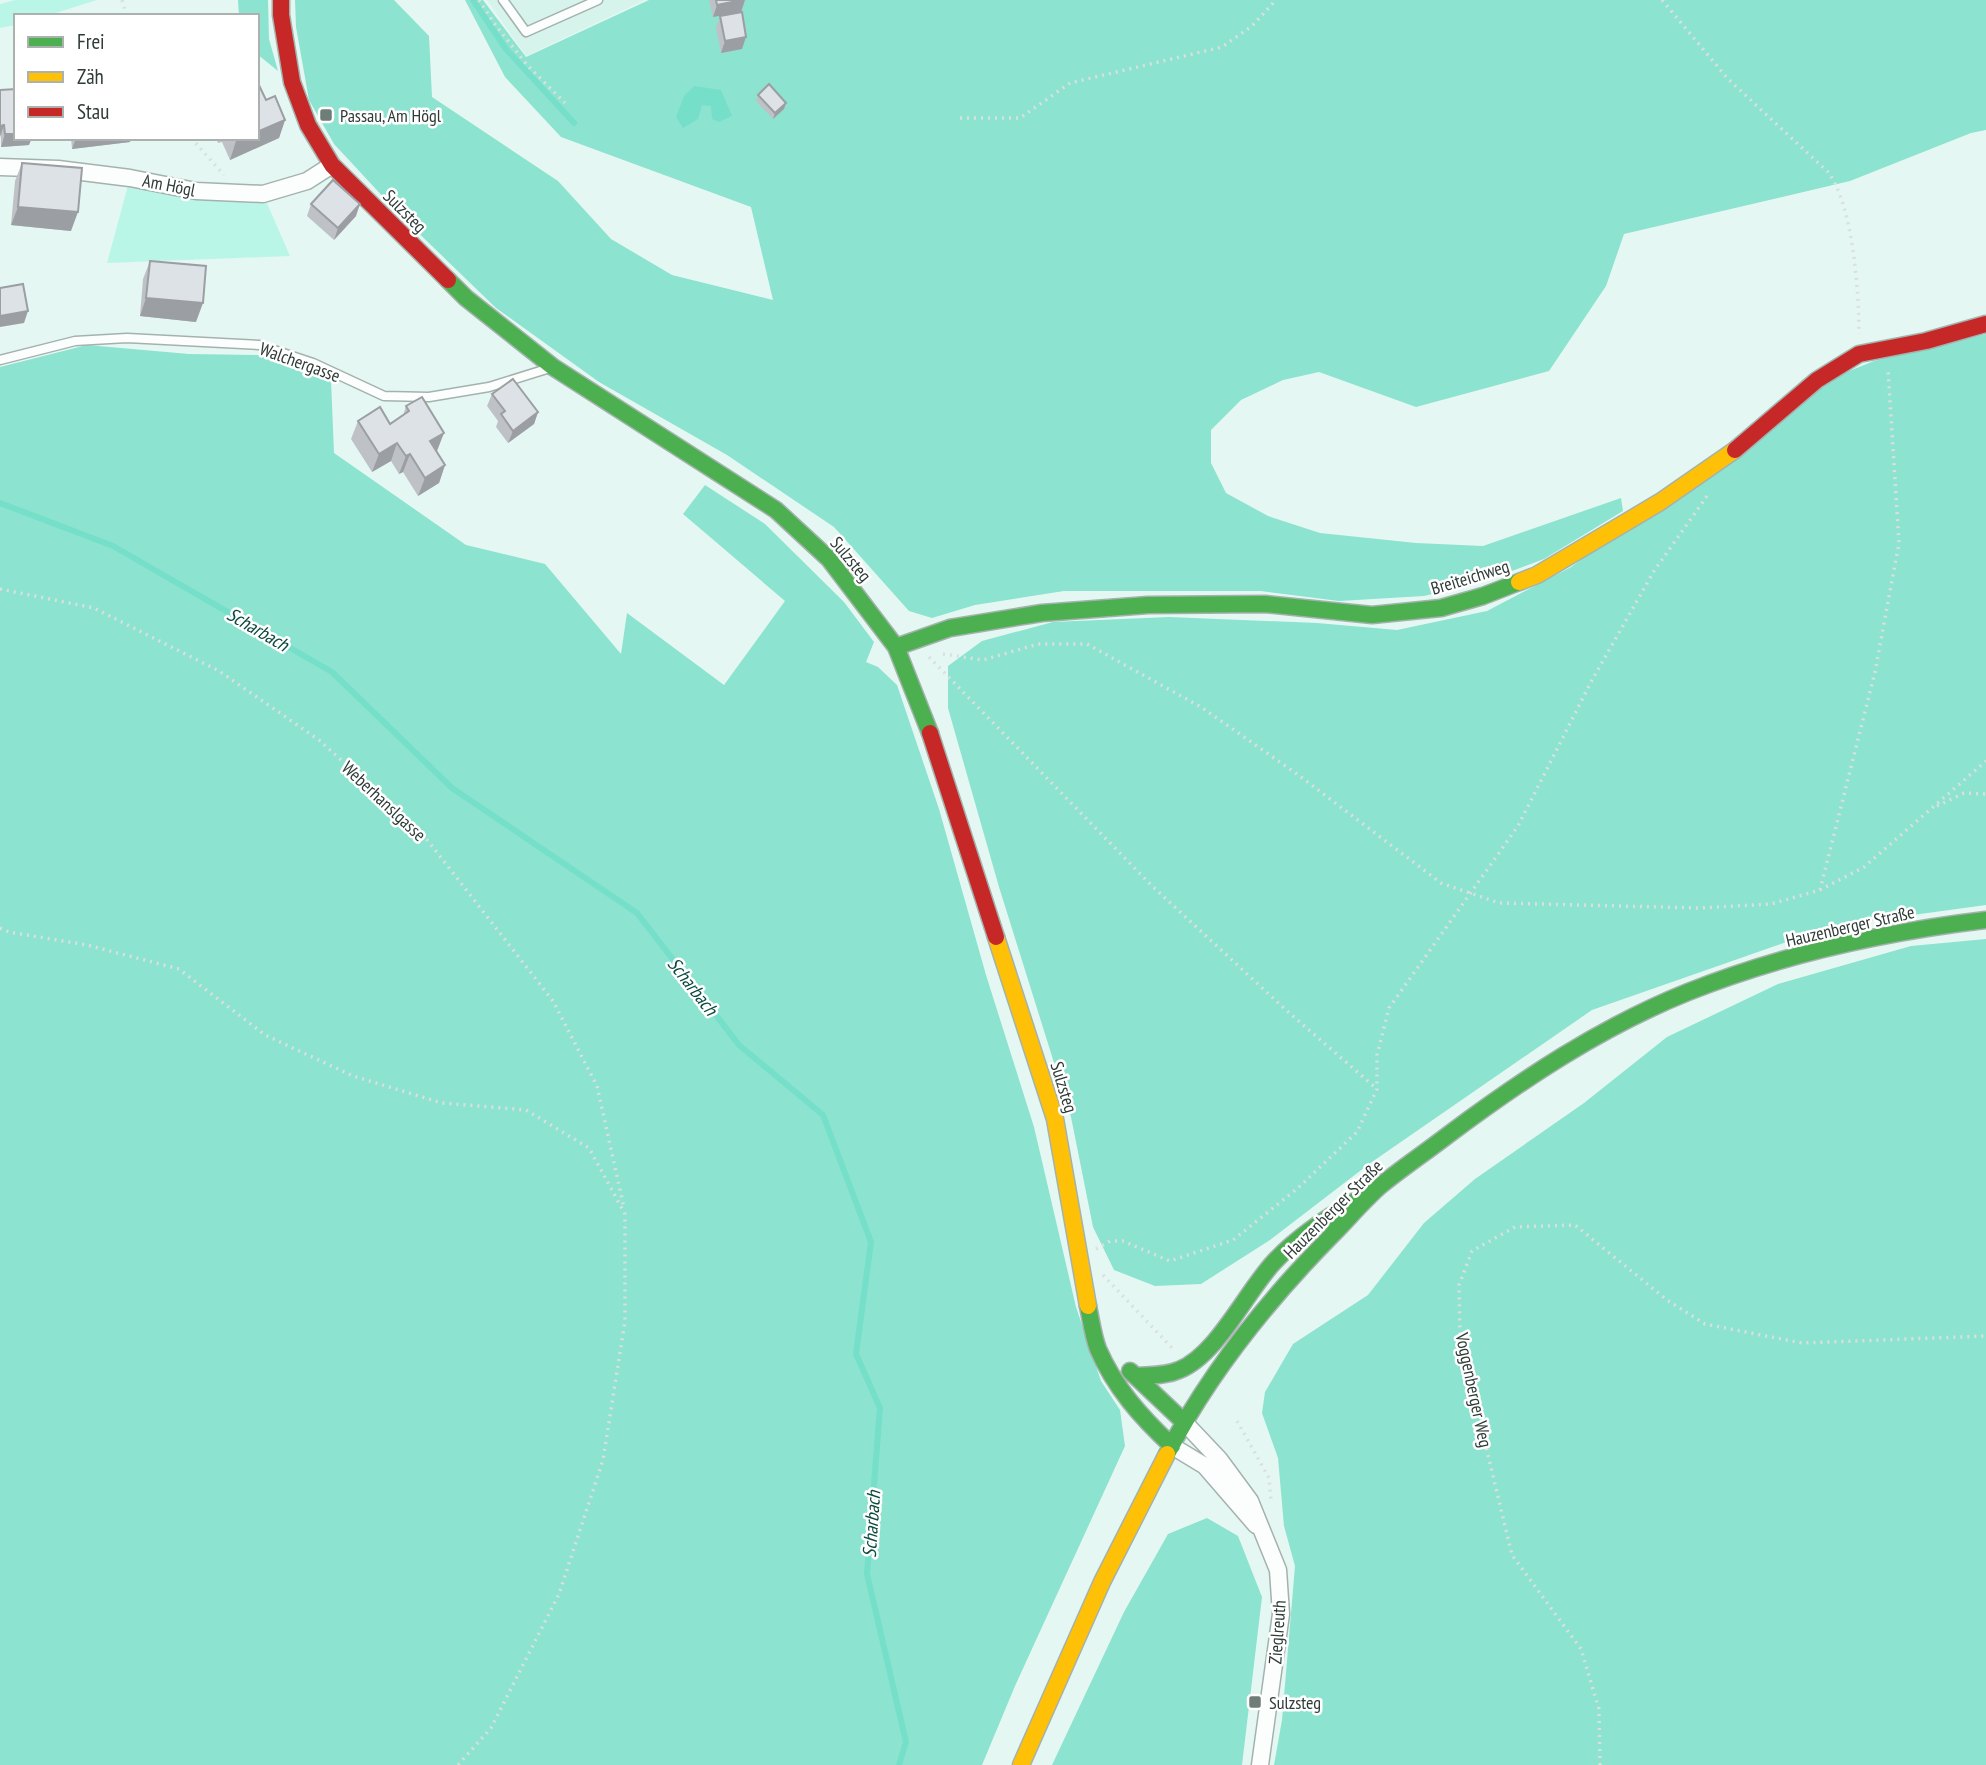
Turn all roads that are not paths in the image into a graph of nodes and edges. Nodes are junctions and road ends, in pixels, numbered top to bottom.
1 (281, 0) edge
2 (503, 0) edge
3 (598, 0) edge
4 (332, 165) junction
5 (0, 167) edge
6 (1986, 324) edge
7 (0, 360) edge
8 (553, 367) junction
9 (896, 647) junction
10 (1986, 920) edge
11 (1379, 1187) junction
12 (1097, 1347) junction
13 (1137, 1376) junction
14 (1184, 1422) junction
15 (1172, 1446) junction
16 (1268, 1541) junction
17 (1021, 1765) edge
18 (1260, 1765) edge

1 - 4 street, Sulzsteg
2 - 3 lane
4 - 5 street, Am Högl
4 - 8 street, Sulzsteg
6 - 9 street, Breiteichweg
7 - 8 lane, Walchergasse
8 - 9 street, Sulzsteg
9 - 12 street, Sulzsteg
10 - 11 street, Hauzenberger Straße
11 - 13 street
11 - 14 street, Hauzenberger Straße
12 - 13 street
12 - 15 street, Sulzsteg
13 - 14 street
14 - 15 street, Hauzenberger Straße
14 - 16 street, Zieglreuth
15 - 16 street, Zieglreuth
15 - 17 street, Hauzenberger Straße
16 - 18 street, Zieglreuth

